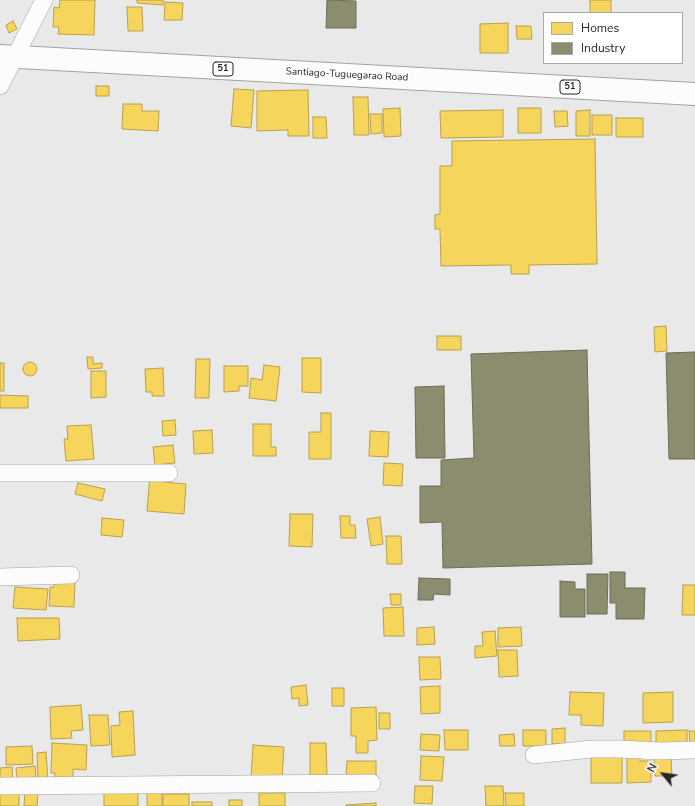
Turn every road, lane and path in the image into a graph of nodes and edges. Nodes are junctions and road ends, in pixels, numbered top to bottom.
1 (44, 0) edge
2 (7, 57) edge
3 (0, 86) edge
4 (695, 94) edge
5 (0, 473) edge
6 (169, 473) dead end
7 (71, 575) dead end
8 (0, 576) edge
9 (695, 750) edge
10 (534, 754) dead end
11 (372, 782) dead end
12 (0, 786) edge

1 - 2 street
2 - 3 street
2 - 4 highway, Santiago-Tuguegarao Road / 51
5 - 6 street
7 - 8 street
9 - 10 street
11 - 12 street

